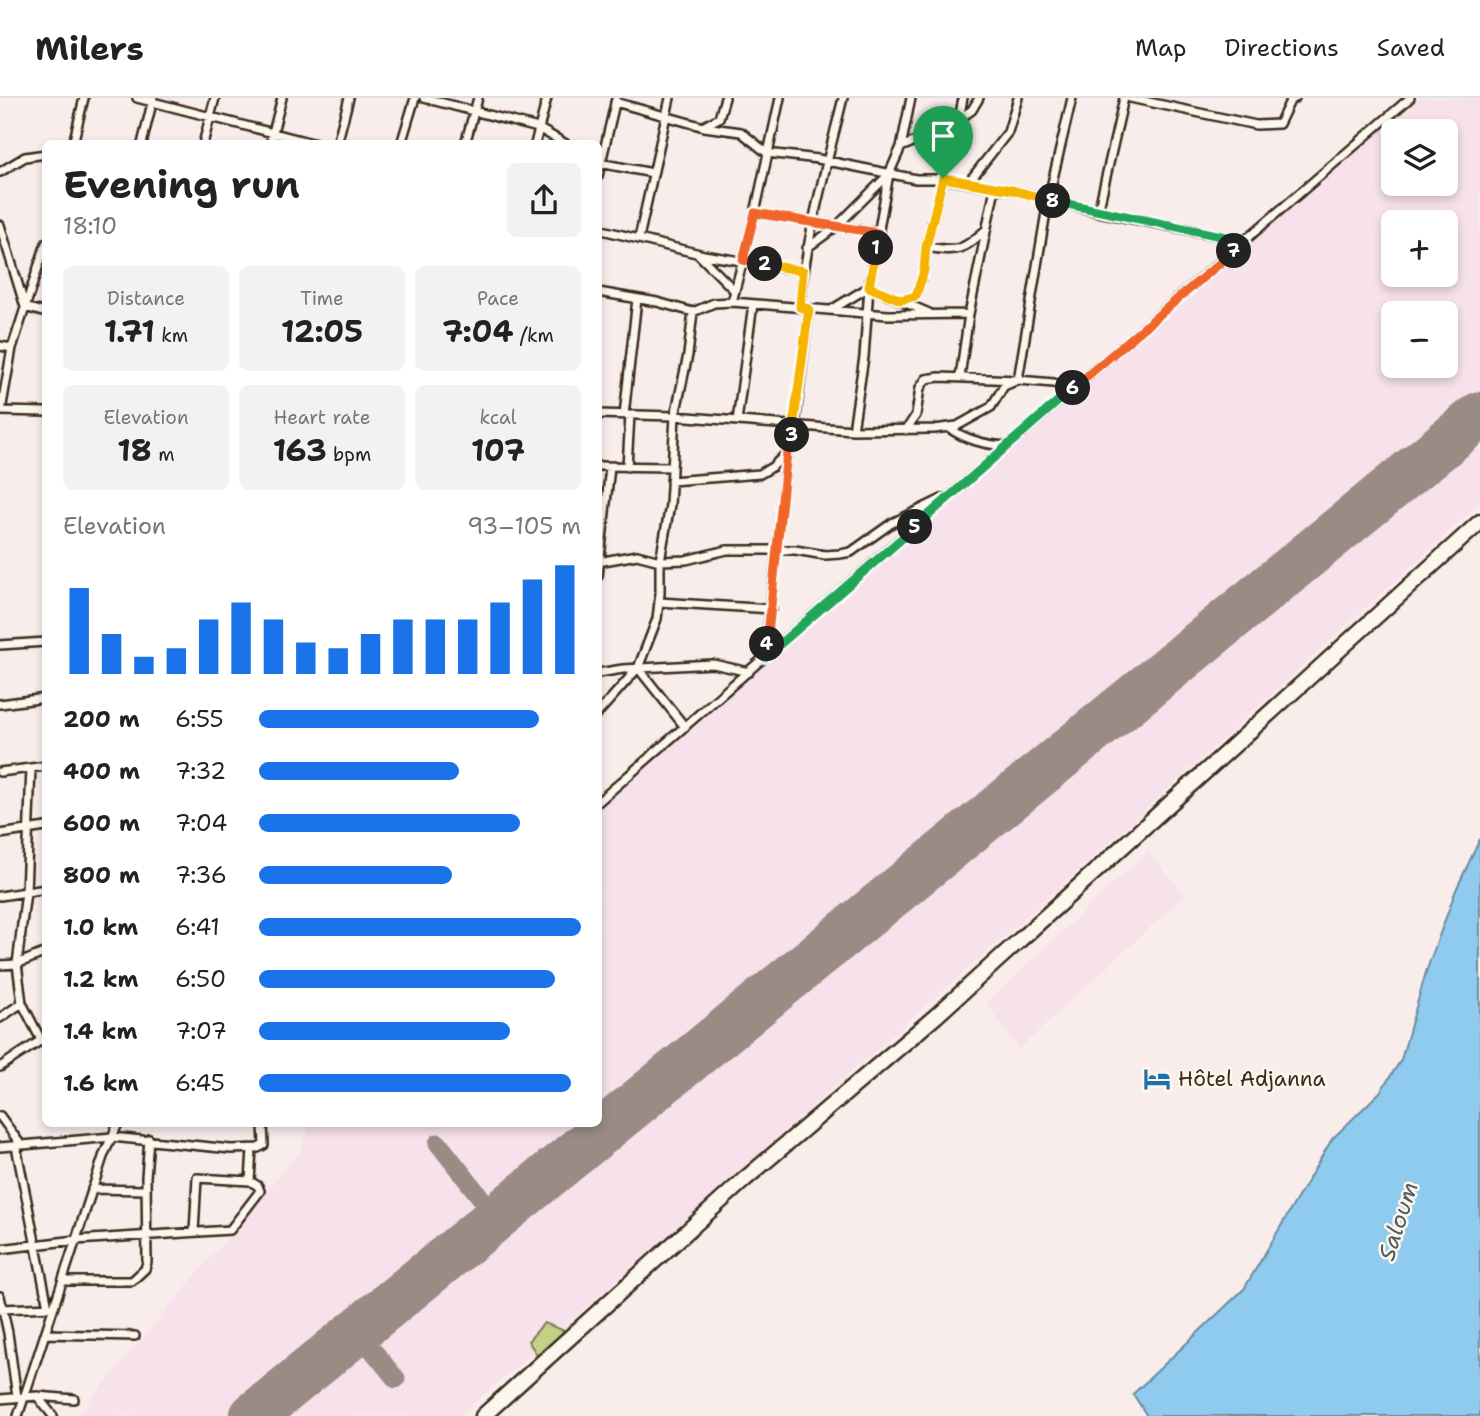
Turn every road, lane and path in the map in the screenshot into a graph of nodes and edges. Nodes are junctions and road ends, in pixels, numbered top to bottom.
1 (84, 98) edge
2 (137, 98) edge
3 (215, 98) edge
4 (282, 98) edge
5 (349, 98) edge
6 (415, 98) edge
7 (424, 98) edge
8 (478, 98) edge
9 (547, 98) edge
10 (670, 98) edge
11 (725, 98) edge
12 (780, 98) edge
13 (843, 98) edge
14 (911, 98) edge
15 (963, 98) edge
16 (979, 98) edge
17 (1018, 98) edge
18 (1072, 98) edge
19 (1124, 98) edge
20 (1130, 98) edge
21 (1295, 98) edge
22 (1410, 98) edge
23 (153, 100) edge
24 (615, 100) edge
25 (473, 112) junction
26 (666, 116) junction
27 (210, 117) junction
28 (959, 119) junction
29 (704, 127) junction
30 (538, 128) junction
31 (273, 132) junction
32 (74, 140) edge
33 (143, 140) edge
34 (204, 140) edge
35 (271, 140) edge
36 (302, 140) edge
37 (338, 140) edge
38 (402, 140) edge
39 (467, 140) edge
40 (536, 140) edge
41 (559, 140) edge
42 (901, 147) junction
43 (767, 153) junction
44 (42, 155) edge
45 (602, 155) edge
46 (827, 162) junction
47 (602, 164) edge
48 (0, 172) edge
49 (653, 173) junction
50 (889, 174) junction
51 (943, 178) junction
52 (968, 183) junction
53 (995, 188) junction
54 (1048, 200) junction
55 (1098, 212) junction
56 (755, 213) junction
57 (812, 221) junction
58 (0, 225) edge
59 (836, 227) junction
60 (986, 229) junction
61 (602, 230) edge
62 (878, 233) junction
63 (639, 238) junction
64 (1245, 241) junction
65 (926, 247) junction
66 (807, 248) junction
67 (698, 254) junction
68 (743, 260) junction
69 (42, 264) edge
70 (803, 271) junction
71 (869, 287) junction
72 (735, 291) junction
73 (602, 293) edge
74 (637, 299) junction
75 (901, 300) junction
76 (732, 302) junction
77 (753, 304) junction
78 (25, 307) junction
79 (800, 307) junction
80 (809, 309) junction
81 (831, 311) junction
82 (42, 312) edge
83 (692, 312) junction
84 (868, 314) junction
85 (933, 314) junction
86 (969, 314) junction
87 (0, 346) edge
88 (12, 348) junction
89 (960, 377) junction
90 (1018, 380) junction
91 (1070, 390) junction
92 (1, 411) edge
93 (42, 412) edge
94 (602, 414) edge
95 (627, 415) junction
96 (676, 416) junction
97 (737, 421) junction
98 (795, 425) junction
99 (948, 428) junction
100 (853, 430) junction
101 (906, 430) junction
102 (1007, 446) junction
103 (787, 452) junction
104 (602, 466) edge
105 (610, 467) junction
106 (627, 467) junction
107 (672, 467) junction
108 (671, 481) junction
109 (953, 494) junction
110 (1480, 522) edge
111 (602, 536) edge
112 (777, 551) junction
113 (602, 561) edge
114 (660, 561) junction
115 (659, 602) junction
116 (772, 609) junction
117 (42, 642) edge
118 (0, 645) edge
119 (765, 657) junction
120 (638, 668) junction
121 (602, 672) edge
122 (749, 672) junction
123 (42, 699) edge
124 (0, 704) edge
125 (602, 708) edge
126 (685, 727) junction
127 (42, 767) edge
128 (31, 768) junction
129 (0, 772) edge
130 (602, 799) edge
131 (42, 828) edge
132 (29, 830) junction
133 (0, 834) edge
134 (42, 890) edge
135 (26, 892) junction
136 (0, 896) edge
137 (42, 954) edge
138 (17, 964) junction
139 (0, 965) edge
140 (22, 1003) junction
141 (0, 1018) edge
142 (42, 1038) edge
143 (42, 1042) edge
144 (0, 1067) edge
145 (0, 1116) edge
146 (117, 1127) edge
147 (263, 1127) edge
148 (112, 1137) junction
149 (149, 1139) junction
150 (19, 1146) junction
151 (0, 1147) edge
152 (252, 1149) junction
153 (250, 1181) junction
154 (92, 1189) junction
155 (146, 1190) junction
156 (194, 1232) junction
157 (146, 1236) junction
158 (76, 1240) junction
159 (36, 1244) junction
160 (0, 1249) edge
161 (63, 1281) junction
162 (0, 1296) edge
163 (51, 1307) junction
164 (1, 1309) edge
165 (45, 1334) junction
166 (135, 1336) dead end
167 (26, 1396) junction
168 (37, 1396) junction
169 (17, 1397) junction
170 (0, 1399) edge
171 (74, 1399) dead end
172 (18, 1416) edge
173 (53, 1416) edge
174 (483, 1416) edge

1 - 32 street
2 - 23 street
3 - 27 street
4 - 31 street
5 - 37 street
6 - 38 street
7 - 25 street
8 - 25 street
9 - 30 street
10 - 26 street
11 - 29 street
12 - 43 street
13 - 46 street
14 - 42 street
15 - 28 street
16 - 28 street
17 - 52 street
18 - 54 street
19 - 55 street
20 - 21 street
22 - 64 street
23 - 27 street
23 - 33 street
24 - 26 street
24 - 45 street
25 - 30 street
25 - 39 street
26 - 29 street
26 - 49 street
27 - 31 street
27 - 34 street
28 - 42 street
29 - 43 street
30 - 40 street
30 - 41 street
31 - 35 street
31 - 36 street
42 - 50 street
43 - 46 street
43 - 56 street
44 - 48 street
46 - 50 street
46 - 57 street
47 - 49 street
49 - 63 street
50 - 51 street
50 - 59 street
50 - 62 street
51 - 52 street
51 - 65 street
52 - 53 street
53 - 54 street
53 - 60 street
54 - 55 street
54 - 90 street
55 - 64 street
56 - 57 street
56 - 68 street
57 - 59 street
57 - 66 street
58 - 78 street
59 - 62 street
59 - 66 street
60 - 65 street
60 - 86 street
61 - 63 street
62 - 71 street
63 - 67 street
64 - 91 street
65 - 75 street
66 - 70 street
67 - 68 street
67 - 72 street
68 - 70 street
68 - 72 street
69 - 78 street
70 - 79 street
71 - 75 street
71 - 81 street
71 - 84 street
72 - 76 street
73 - 74 street
74 - 83 street
74 - 95 street
75 - 85 street
76 - 77 street
76 - 83 street
77 - 79 street
77 - 97 street
78 - 82 street
78 - 88 street
79 - 80 street
80 - 81 street
80 - 98 street
81 - 84 street
83 - 96 street
84 - 85 street
84 - 100 street
85 - 86 street
86 - 89 street
87 - 88 street
88 - 92 street
89 - 90 street
89 - 101 street
90 - 91 street
90 - 99 street
91 - 102 street
92 - 93 street
94 - 95 street
95 - 96 street
95 - 106 street
96 - 97 street
96 - 107 street
97 - 98 street
98 - 100 street
98 - 103 street
99 - 101 street
99 - 102 street
100 - 101 street
102 - 109 street
103 - 108 street
103 - 112 street
104 - 105 street
105 - 106 street
105 - 111 street
106 - 107 street
107 - 108 street
108 - 114 street
109 - 112 street
109 - 119 street
110 - 174 highway
112 - 114 street
112 - 116 street
113 - 114 street
114 - 115 street
115 - 116 street
115 - 120 street
116 - 119 street
117 - 118 street
119 - 122 street
120 - 121 street
120 - 122 street
120 - 125 street
120 - 126 street
122 - 126 street
123 - 124 street
126 - 130 street
127 - 128 street
128 - 129 street
128 - 132 street
131 - 132 street
132 - 133 street
132 - 135 street
134 - 135 street
135 - 136 street
135 - 138 street
137 - 138 street
138 - 139 street
138 - 140 street
140 - 141 street
140 - 142 street
143 - 144 street
145 - 150 street
146 - 148 street
147 - 152 street
148 - 149 street
148 - 150 street
148 - 154 street
149 - 152 street
149 - 155 street
150 - 151 street
150 - 159 street
152 - 153 street
153 - 156 street
153 - 156 street
154 - 155 street
154 - 158 street
155 - 157 street
156 - 157 street
157 - 158 street
157 - 161 street
158 - 159 street
158 - 161 street
159 - 160 street
159 - 163 street
161 - 163 street
162 - 164 street
163 - 164 street
163 - 165 street
164 - 169 street
165 - 166 street
165 - 167 street
167 - 168 street
167 - 169 street
167 - 172 street
168 - 171 street
168 - 173 street
169 - 170 street

